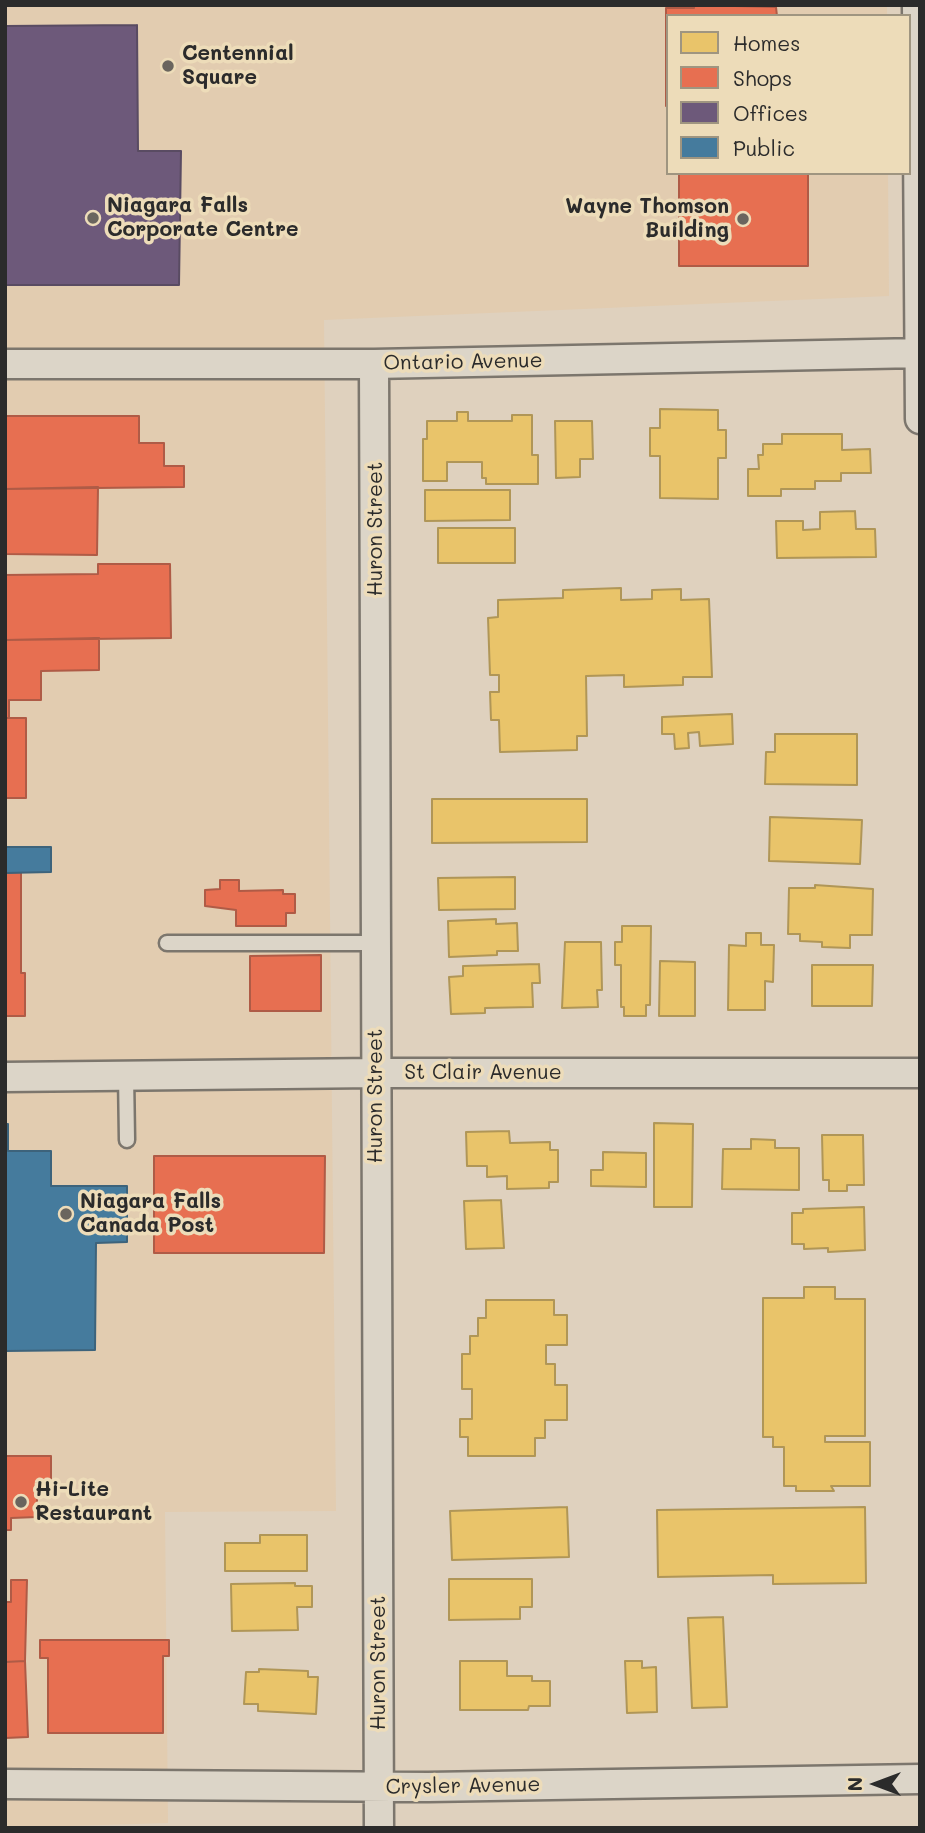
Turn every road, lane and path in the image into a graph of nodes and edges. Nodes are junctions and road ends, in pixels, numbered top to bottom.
1 (917, 5) edge
2 (920, 353) edge
3 (5, 364) edge
4 (374, 364) junction
5 (920, 419) edge
6 (167, 943) dead end
7 (375, 943) junction
8 (376, 1073) junction
9 (920, 1073) edge
10 (126, 1074) junction
11 (5, 1077) edge
12 (127, 1140) dead end
13 (920, 1779) edge
14 (5, 1784) edge
15 (380, 1787) junction
16 (379, 1828) edge

1 - 2 street
2 - 4 street, Ontario Avenue
2 - 5 street
3 - 4 street, Ontario Avenue
4 - 7 street, Huron Street
6 - 7 lane
7 - 8 street, Huron Street
8 - 9 street, St Clair Avenue
8 - 10 street, St Clair Avenue
8 - 15 street, Huron Street
10 - 11 street, St Clair Avenue
10 - 12 lane
13 - 15 street, Crysler Avenue
14 - 15 street, Crysler Avenue
15 - 16 street, Huron Street

